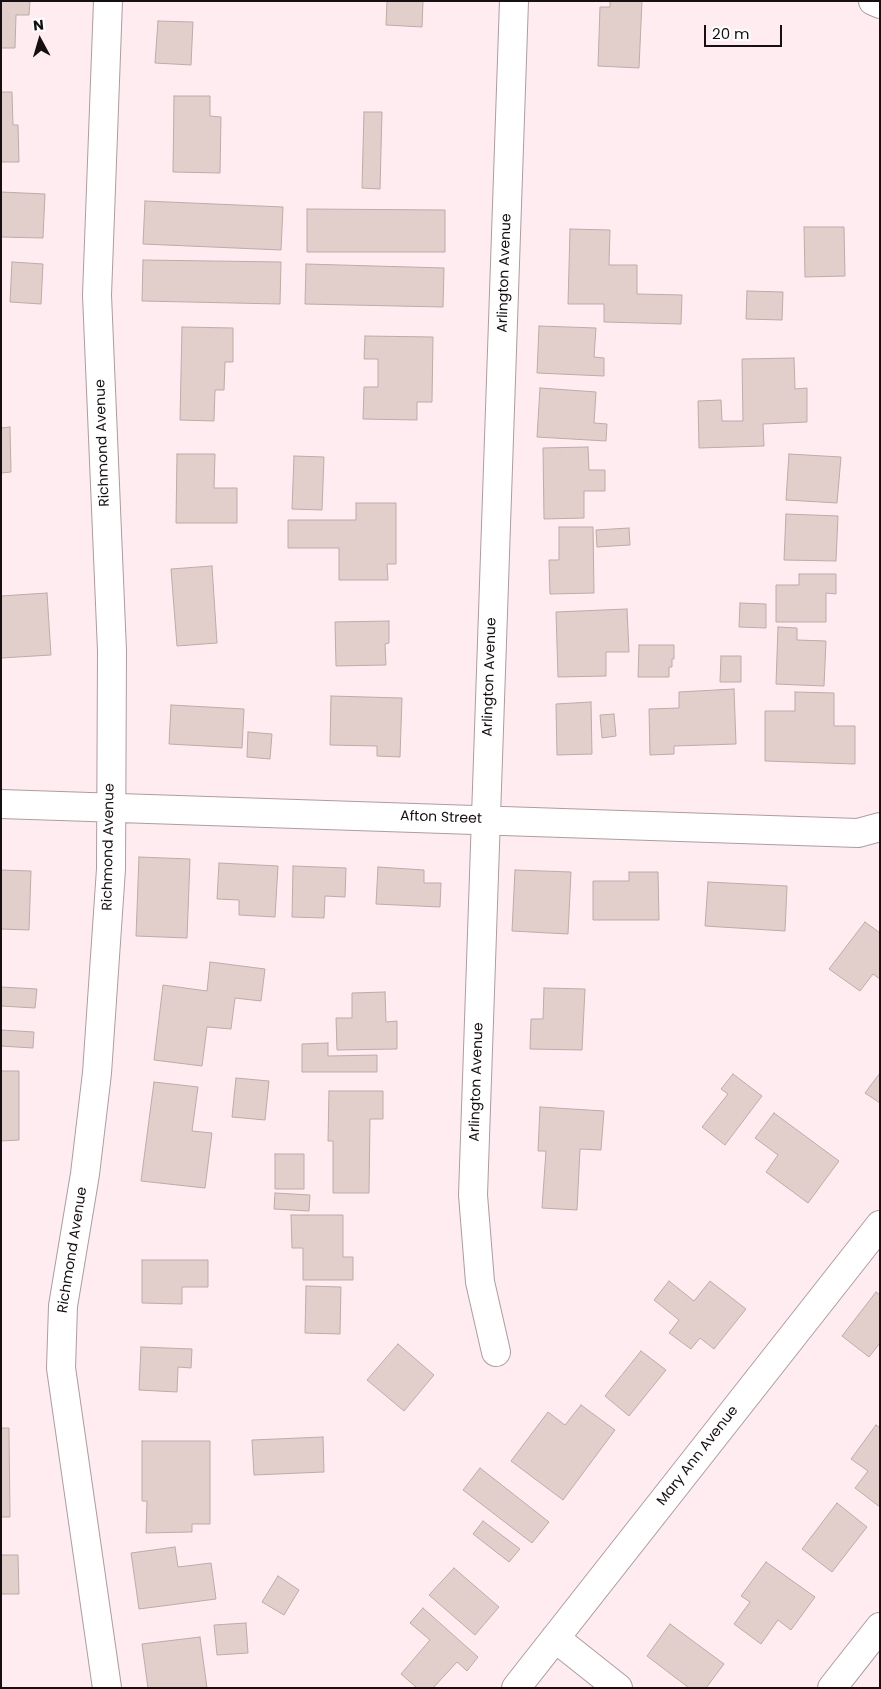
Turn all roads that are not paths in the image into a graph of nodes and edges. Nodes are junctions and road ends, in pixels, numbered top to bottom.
1 (108, 1) edge
2 (514, 1) edge
3 (873, 1) edge
4 (880, 4) edge
5 (1, 804) edge
6 (111, 808) junction
7 (485, 820) junction
8 (880, 827) edge
9 (880, 1225) edge
10 (496, 1352) dead end
11 (880, 1627) edge
12 (555, 1638) junction
13 (107, 1688) edge
14 (516, 1688) edge
15 (618, 1688) edge
16 (832, 1688) edge

1 - 6 street, Richmond Avenue
2 - 7 street, Arlington Avenue
3 - 4 street
5 - 6 street, Afton Street
6 - 7 street, Afton Street
6 - 13 street, Richmond Avenue
7 - 8 street, Afton Street
7 - 10 street, Arlington Avenue
9 - 12 street, Mary Ann Avenue
11 - 16 street
12 - 14 street, Mary Ann Avenue
12 - 15 street

